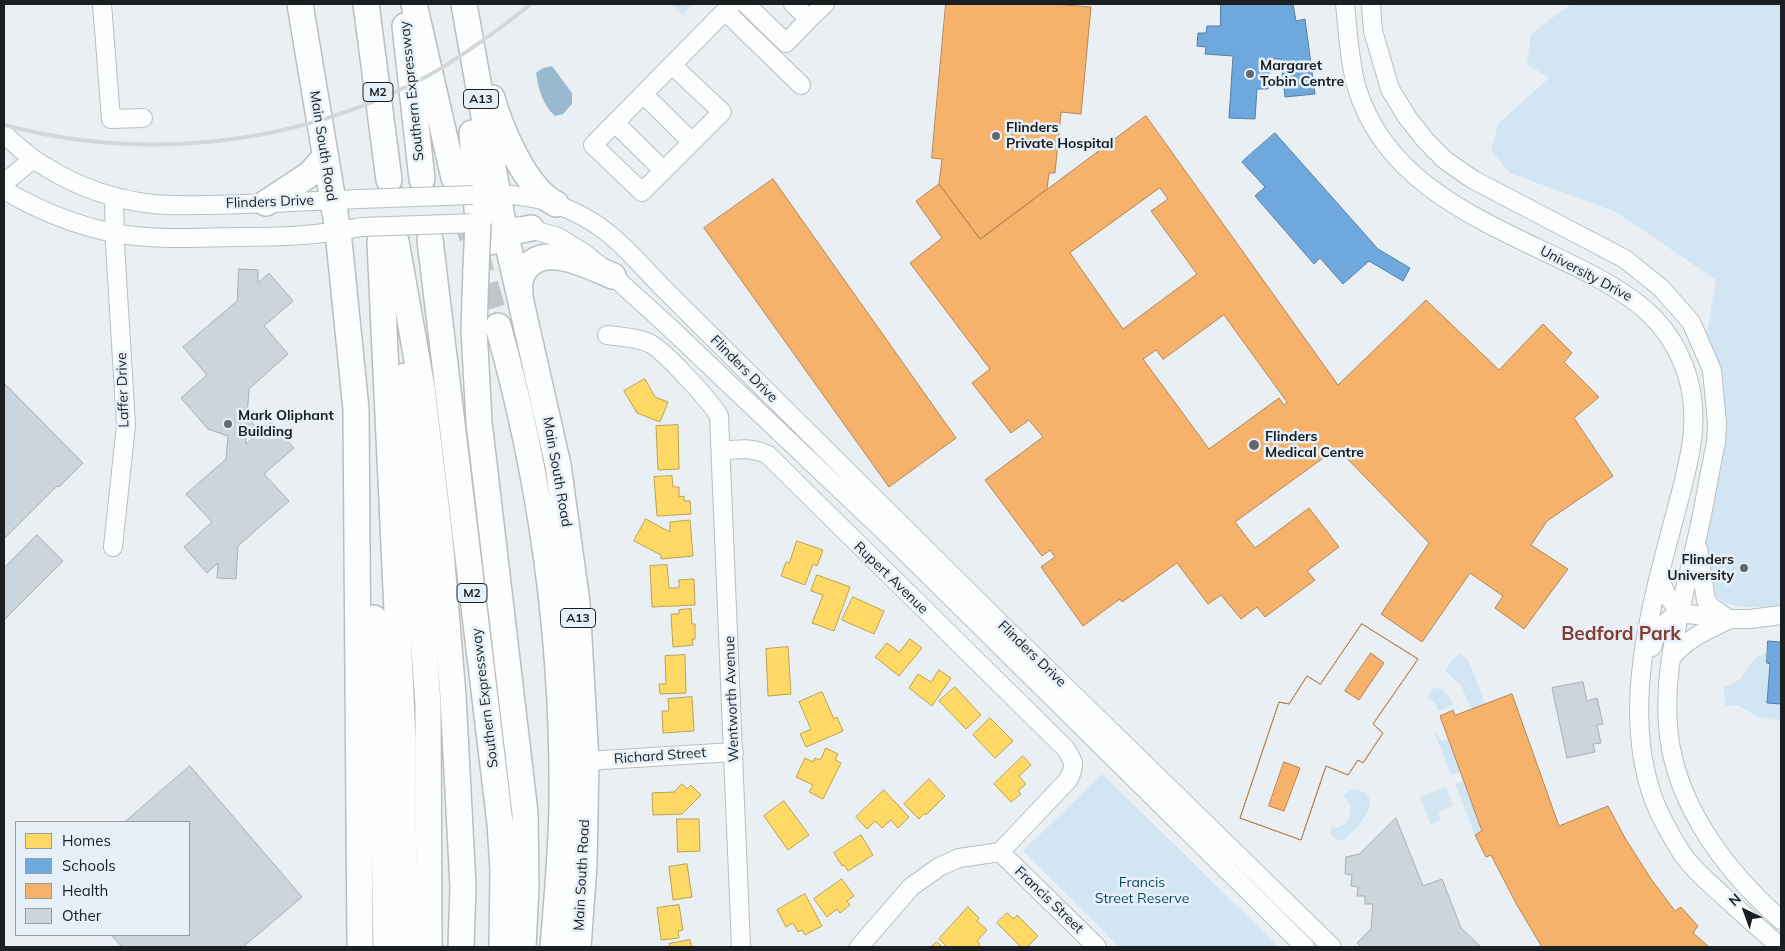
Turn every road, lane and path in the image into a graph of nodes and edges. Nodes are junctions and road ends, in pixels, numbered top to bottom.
1 (102, 4) edge
2 (300, 4) edge
3 (366, 4) edge
4 (403, 4) edge
5 (414, 4) edge
6 (464, 4) edge
7 (746, 4) edge
8 (793, 4) edge
9 (825, 4) edge
10 (1345, 4) edge
11 (1371, 4) edge
12 (728, 7) edge
13 (809, 19) junction
14 (672, 65) junction
15 (801, 85) dead end
16 (643, 94) junction
17 (143, 118) dead end
18 (615, 123) junction
19 (4, 134) edge
20 (692, 142) junction
21 (325, 157) junction
22 (34, 159) junction
23 (663, 170) junction
24 (454, 178) tunnel mouth
25 (422, 179) tunnel mouth
26 (383, 180) tunnel mouth
27 (4, 183) edge
28 (4, 190) edge
29 (114, 196) junction
30 (333, 200) junction
31 (266, 203) junction
32 (556, 204) junction
33 (486, 216) junction
34 (531, 228) joint
35 (115, 233) junction
36 (369, 235) junction
37 (430, 240) tunnel mouth
38 (633, 256) junction
39 (613, 276) junction
40 (520, 294) junction
41 (486, 327) junction
42 (607, 335) dead end
43 (730, 386) junction
44 (356, 409) junction
45 (719, 416) junction
46 (721, 451) junction
47 (832, 482) junction
48 (818, 506) junction
49 (898, 523) junction
50 (1696, 540) junction
51 (113, 547) dead end
52 (1659, 576) junction
53 (1680, 612) junction
54 (1781, 614) edge
55 (1730, 619) junction
56 (1672, 656) junction
57 (1059, 693) junction
58 (1640, 729) junction
59 (734, 752) junction
60 (586, 761) junction
61 (1000, 852) junction
62 (1781, 920) edge
63 (360, 947) edge
64 (386, 947) edge
65 (404, 947) edge
66 (429, 947) edge
67 (461, 947) edge
68 (502, 947) edge
69 (523, 947) edge
70 (553, 947) edge
71 (578, 947) edge
72 (741, 947) edge
73 (859, 947) edge
74 (1098, 947) edge
75 (1305, 947) edge
76 (1332, 947) edge
77 (1781, 947) edge

1 - 17 street
2 - 21 highway, Main South Road
3 - 26 highway, M2
4 - 25 highway, Southern Expressway / M2
5 - 24 highway
6 - 32 highway
6 - 33 highway, Main South Road / A13
7 - 13 street
8 - 13 street
9 - 13 street
10 - 52 street, University Drive
11 - 50 street, University Drive
12 - 14 street
12 - 15 street
14 - 16 street
14 - 20 street
16 - 18 street
16 - 20 street
18 - 23 street
18 - 23 street
19 - 22 street, Flinders Drive
20 - 23 street
21 - 30 highway, Main South Road
21 - 31 highway
22 - 27 street
22 - 29 street, Flinders Drive
28 - 35 street, Flinders Drive
29 - 31 street, Flinders Drive
29 - 35 street, Laffer Drive
30 - 31 street, Flinders Drive
30 - 33 street, Flinders Drive, bridge
30 - 36 highway, Main South Road
32 - 33 street, Flinders Drive
32 - 38 street, Flinders Drive
33 - 34 highway
33 - 36 street, Flinders Drive, bridge
33 - 40 highway, Main South Road / A13
33 - 41 highway, bridge
34 - 39 street, Flinders Drive
35 - 36 street, Flinders Drive
35 - 51 street, Laffer Drive
36 - 44 highway, Main South Road
36 - 65 highway
36 - 66 highway
36 - 67 highway, Southern Expressway / M2
37 - 68 highway, Southern Expressway / M2
38 - 39 street
38 - 49 street, Flinders Drive
39 - 40 highway
39 - 43 street, Flinders Drive
40 - 60 highway, Main South Road / A13
41 - 69 highway
41 - 70 highway
42 - 45 street
43 - 45 street
43 - 47 street, Flinders Drive
44 - 63 highway, Main South Road
44 - 64 highway
45 - 46 street
46 - 48 street, Rupert Avenue
46 - 59 street, Wentworth Avenue
47 - 48 street
47 - 49 street, Flinders Drive
48 - 61 street, Rupert Avenue
49 - 57 street, Flinders Drive
50 - 53 street, University Drive
50 - 55 street
52 - 53 street
52 - 58 street, University Drive
53 - 55 street
53 - 56 street, University Drive
53 - 58 street
54 - 55 street
55 - 56 street
56 - 62 street, University Drive
57 - 75 street, Flinders Drive
57 - 76 street, Flinders Drive
58 - 77 street, University Drive
59 - 60 street, Richard Street
59 - 72 street, Wentworth Avenue
60 - 71 highway, Main South Road / A13
61 - 73 street
61 - 74 street, Francis Street

